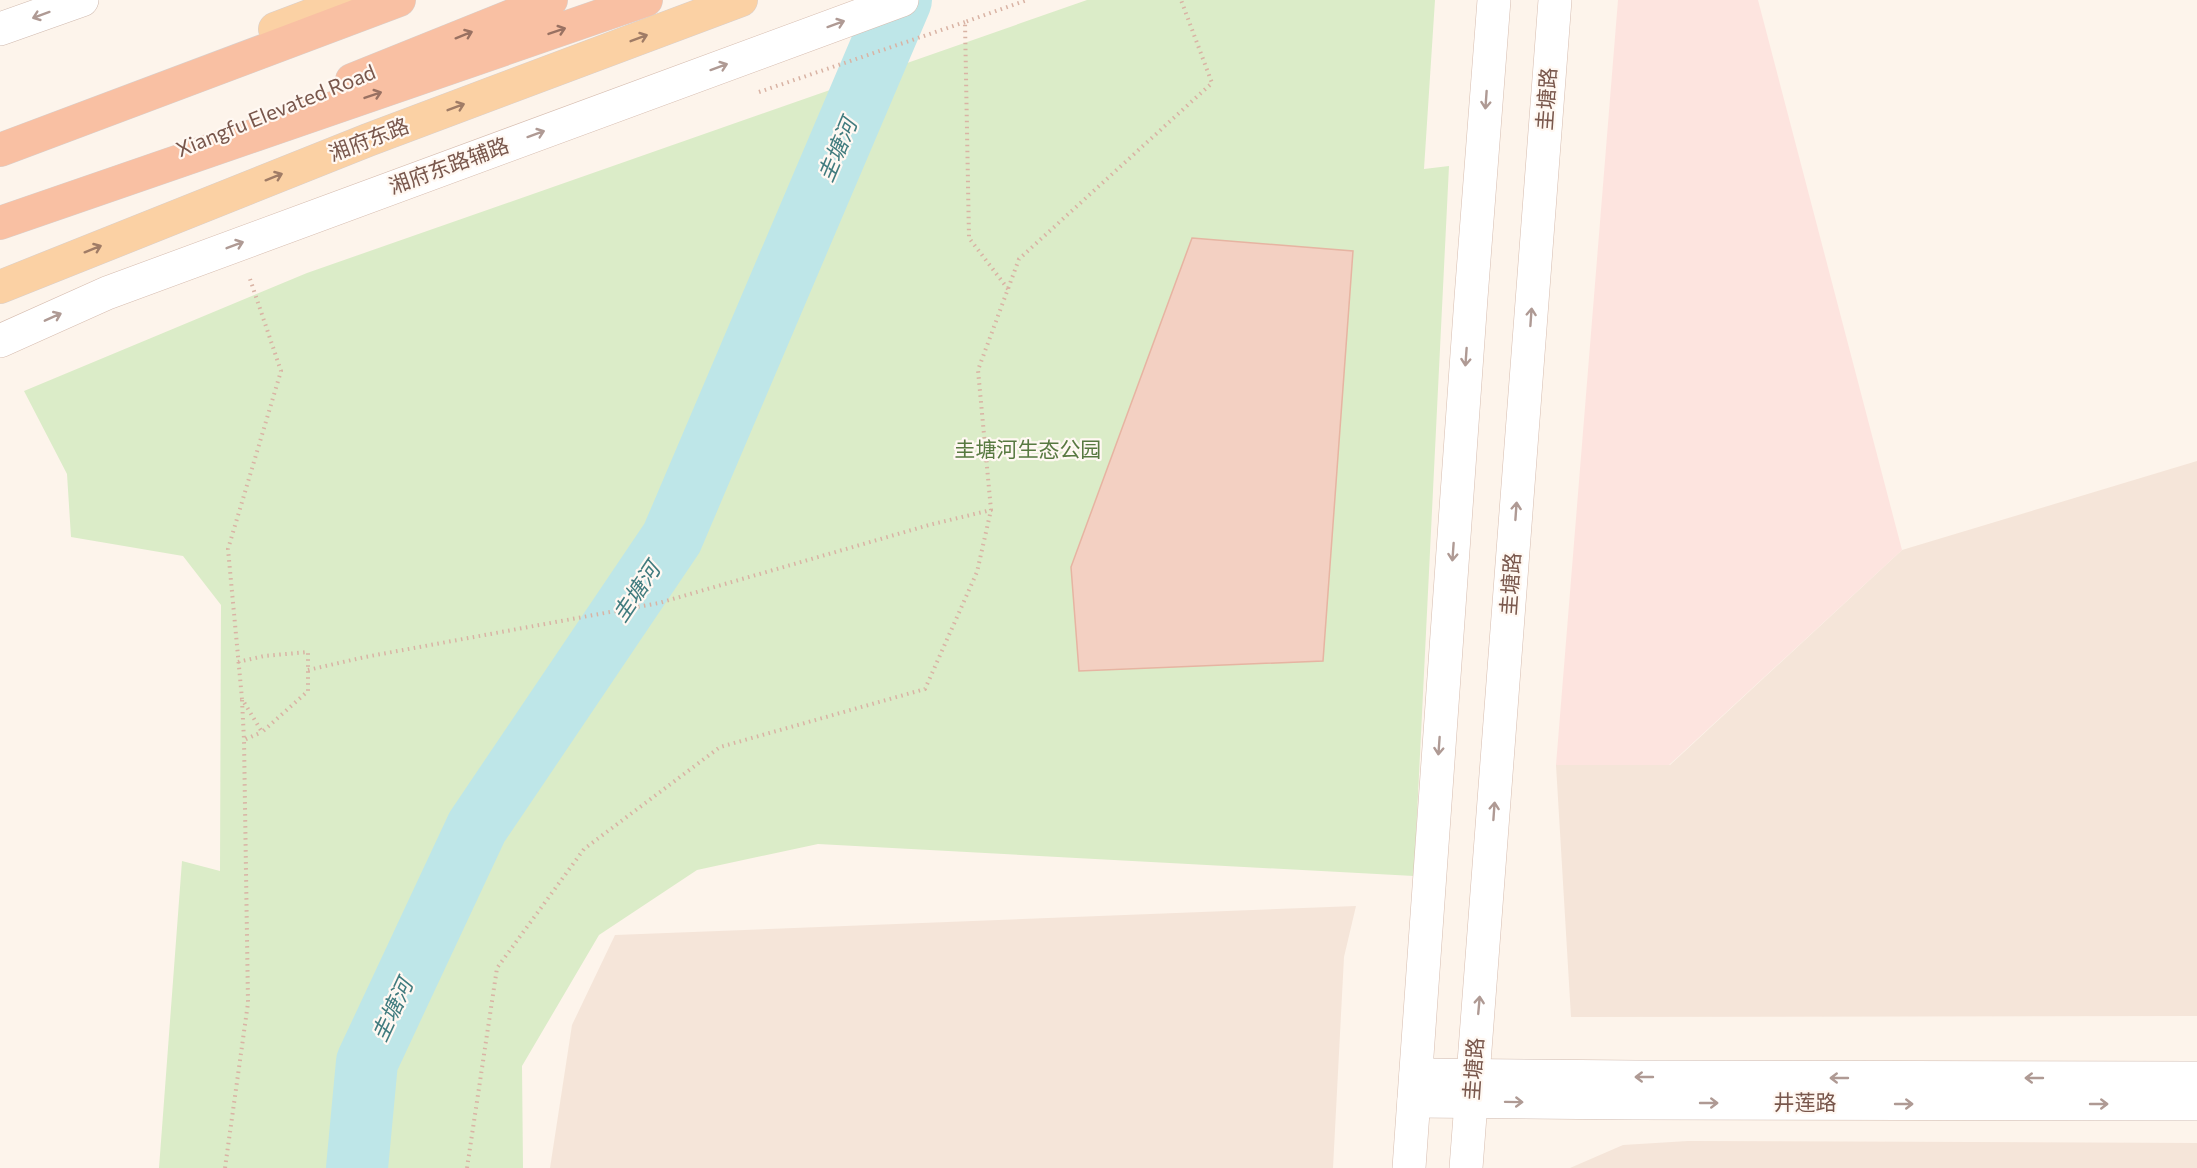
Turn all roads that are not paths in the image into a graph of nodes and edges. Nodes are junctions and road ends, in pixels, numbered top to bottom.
1 (82, 0) edge
2 (351, 0) edge
3 (399, 0) edge
4 (551, 0) edge
5 (646, 0) edge
6 (741, 0) edge
7 (902, 0) edge
8 (1477, 0) edge
9 (1494, 0) edge
10 (1555, 0) edge
11 (0, 29) edge
12 (1490, 55) junction
13 (0, 135) edge
14 (0, 150) edge
15 (0, 222) edge
16 (0, 287) edge
17 (0, 341) edge
18 (2197, 1078) edge
19 (1415, 1088) junction
20 (1473, 1088) junction
21 (2197, 1104) edge
22 (1409, 1168) edge
23 (1467, 1168) edge

1 -> 11 main road
2 - 13 main road
3 - 14 highway
15 -> 4 highway, Xiangfu Elevated Road
15 -> 5 highway
16 -> 6 main road, 湘府东路
17 -> 7 main road, 湘府东路辅路
8 - 12 main road
9 - 12 main road
20 -> 10 main road, 圭塘路
12 -> 19 main road
18 -> 20 main road, 井莲路
19 - 20 main road, 井莲路
19 - 22 main road
20 -> 21 main road, 井莲路
20 - 23 main road, 圭塘路

